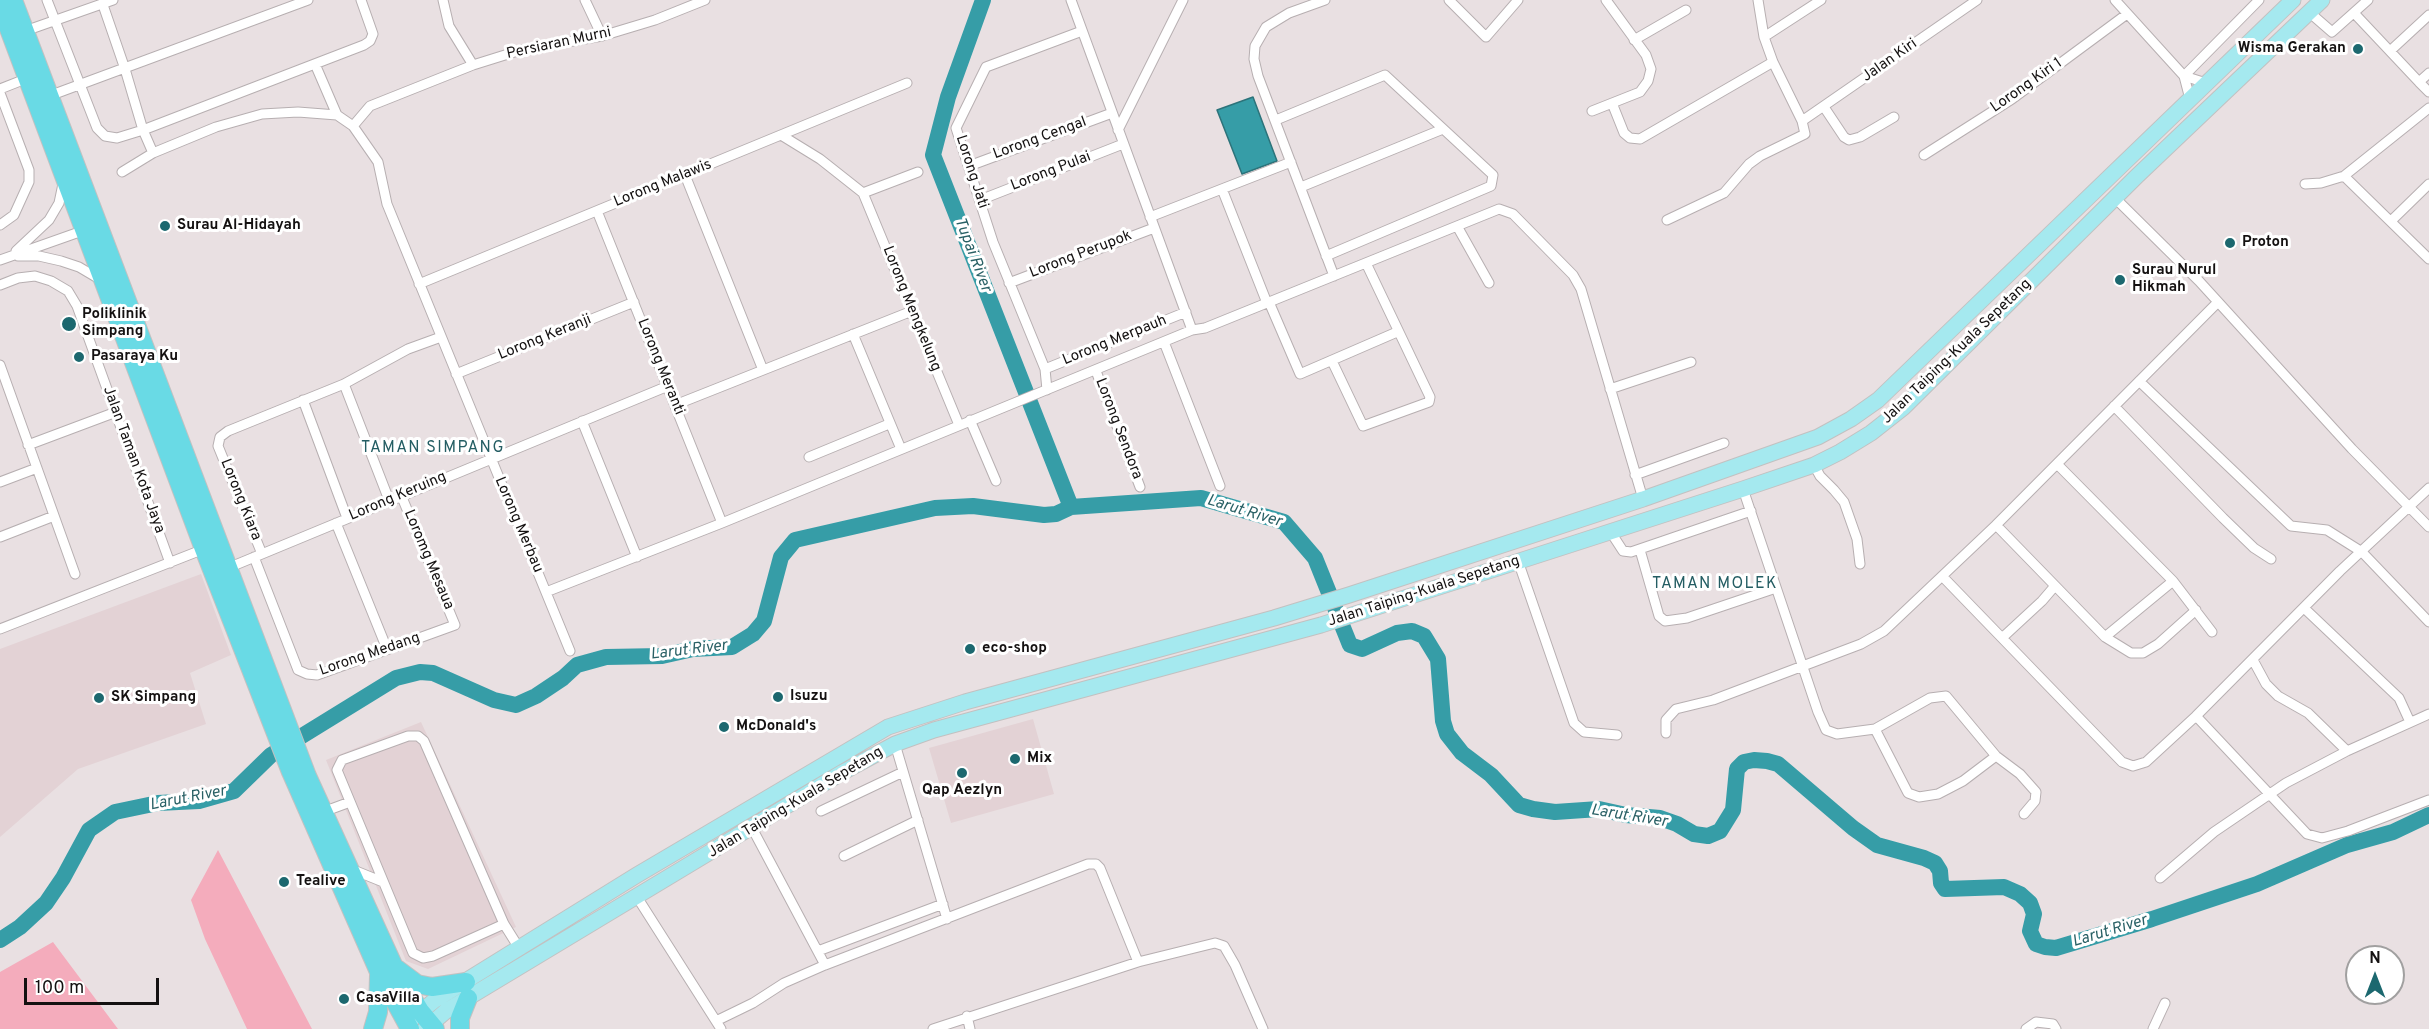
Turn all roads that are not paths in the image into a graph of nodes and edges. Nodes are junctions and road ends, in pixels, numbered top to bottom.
1 (13, 0) edge
2 (47, 0) edge
3 (113, 0) edge
4 (308, 0) edge
5 (361, 0) edge
6 (443, 0) edge
7 (585, 0) edge
8 (705, 0) edge
9 (1071, 0) edge
10 (1183, 0) edge
11 (1325, 0) edge
12 (1449, 0) edge
13 (1518, 0) edge
14 (1606, 0) edge
15 (1758, 0) edge
16 (1821, 0) edge
17 (1977, 0) edge
18 (2115, 0) edge
19 (2259, 0) edge
20 (2293, 0) edge
21 (2322, 0) edge
22 (2368, 0) edge
23 (0, 5) edge
24 (103, 5) junction
25 (1686, 10) dead end
26 (2309, 12) junction
27 (2354, 13) junction
28 (2127, 14) junction
29 (2429, 15) edge
30 (54, 21) junction
31 (1082, 31) junction
32 (25, 32) junction
33 (602, 36) junction
34 (1764, 38) junction
35 (1634, 40) junction
36 (2390, 51) junction
37 (1773, 62) junction
38 (315, 64) junction
39 (473, 65) junction
40 (125, 69) junction
41 (2429, 73) edge
42 (2184, 76) junction
43 (28, 78) junction
44 (2419, 82) junction
45 (907, 83) dead end
46 (2206, 83) junction
47 (79, 85) junction
48 (0, 91) edge
49 (2429, 92) edge
50 (49, 96) junction
51 (2190, 99) junction
52 (1612, 103) junction
53 (1824, 107) junction
54 (2429, 108) edge
55 (1592, 111) dead end
56 (1112, 113) junction
57 (337, 115) junction
58 (1894, 117) dead end
59 (1276, 120) junction
60 (1802, 121) junction
61 (353, 126) junction
62 (1443, 129) junction
63 (143, 130) junction
64 (1118, 130) junction
65 (781, 135) junction
66 (1123, 144) junction
67 (153, 153) junction
68 (1924, 155) dead end
69 (1291, 162) junction
70 (969, 166) junction
71 (122, 172) dead end
72 (918, 172) dead end
73 (64, 174) junction
74 (685, 175) junction
75 (2344, 176) junction
76 (2305, 184) dead end
77 (2429, 184) edge
78 (1301, 187) junction
79 (1222, 189) junction
80 (863, 193) junction
81 (2115, 198) junction
82 (980, 200) junction
83 (597, 211) junction
84 (1150, 217) junction
85 (1667, 220) dead end
86 (2391, 221) junction
87 (0, 225) edge
88 (1457, 226) junction
89 (92, 228) junction
90 (1154, 228) junction
91 (1326, 256) junction
92 (5, 258) edge
93 (2429, 259) edge
94 (1366, 263) junction
95 (1334, 276) junction
96 (104, 282) junction
97 (1009, 283) junction
98 (1490, 283) dead end
99 (419, 284) junction
100 (0, 285) edge
101 (633, 302) junction
102 (1268, 302) junction
103 (2218, 302) junction
104 (912, 311) junction
105 (1186, 312) junction
106 (1192, 330) junction
107 (1398, 332) junction
108 (853, 334) junction
109 (441, 337) junction
110 (1164, 342) junction
111 (1332, 361) junction
112 (1691, 362) dead end
113 (0, 365) edge
114 (1045, 369) junction
115 (763, 370) junction
116 (1096, 371) junction
117 (456, 374) junction
118 (2139, 381) junction
119 (3, 384) edge
120 (344, 384) junction
121 (668, 386) junction
122 (1610, 389) junction
123 (1042, 392) junction
124 (303, 400) junction
125 (675, 405) junction
126 (2114, 406) junction
127 (116, 412) junction
128 (970, 420) junction
129 (582, 421) junction
130 (889, 424) junction
131 (959, 424) junction
132 (1724, 443) dead end
133 (28, 445) junction
134 (901, 449) junction
135 (809, 457) dead end
136 (490, 458) junction
137 (2057, 464) junction
138 (1814, 465) junction
139 (37, 468) junction
140 (1635, 475) junction
141 (996, 481) dead end
142 (0, 482) edge
143 (1220, 486) dead end
144 (1140, 487) dead end
145 (2429, 488) edge
146 (1743, 489) junction
147 (401, 495) junction
148 (1643, 499) junction
149 (389, 500) junction
150 (2408, 508) junction
151 (1750, 511) junction
152 (54, 516) junction
153 (347, 518) junction
154 (336, 523) junction
155 (722, 523) junction
156 (1996, 525) junction
157 (2429, 527) edge
158 (1610, 531) junction
159 (0, 537) edge
160 (204, 549) junction
161 (1640, 550) junction
162 (2362, 552) junction
163 (258, 555) junction
164 (636, 557) junction
165 (2271, 559) dead end
166 (1518, 561) junction
167 (170, 563) junction
168 (1860, 564) dead end
169 (228, 568) junction
170 (75, 574) dead end
171 (1941, 576) junction
172 (2173, 581) junction
173 (2054, 587) junction
174 (1776, 588) junction
175 (546, 592) junction
176 (2304, 608) junction
177 (2196, 610) junction
178 (2429, 622) edge
179 (455, 625) joint
180 (0, 629) edge
181 (2212, 632) dead end
182 (2105, 637) junction
183 (2002, 638) junction
184 (387, 649) junction
185 (570, 651) dead end
186 (2253, 660) junction
187 (1802, 665) junction
188 (2429, 714) edge
189 (2196, 716) junction
190 (2410, 723) junction
191 (281, 727) junction
192 (1875, 729) junction
193 (1666, 733) dead end
194 (1617, 735) dead end
195 (895, 744) junction
196 (2347, 751) junction
197 (1996, 756) junction
198 (297, 770) junction
199 (903, 772) junction
200 (2271, 793) junction
201 (2429, 800) edge
202 (350, 802) junction
203 (821, 811) dead end
204 (323, 812) junction
205 (2024, 814) dead end
206 (918, 820) junction
207 (752, 828) junction
208 (844, 856) dead end
209 (347, 866) junction
210 (2160, 878) dead end
211 (383, 882) junction
212 (637, 897) junction
213 (943, 904) junction
214 (947, 920) junction
215 (504, 924) junction
216 (519, 948) junction
217 (818, 951) junction
218 (1138, 962) junction
219 (825, 965) junction
220 (386, 969) junction
221 (467, 990) junction
222 (2165, 1003) dead end
223 (967, 1016) junction
224 (428, 1023) edge
225 (719, 1025) edge
226 (408, 1026) edge
227 (373, 1029) edge
228 (460, 1029) edge
229 (933, 1029) edge
230 (970, 1029) edge
231 (1263, 1029) edge
232 (2026, 1029) edge
233 (2056, 1029) edge
234 (2153, 1029) edge

1 - 32 highway
2 - 30 street
3 - 24 street
4 - 40 street
5 - 38 street
6 - 39 street
7 - 33 street
8 - 33 street, Persiaran Murni
9 - 31 street
10 - 64 street
11 - 59 street
12 - 13 street
14 - 35 street
15 - 34 street
16 - 34 street
17 - 53 street, Jalan Kiri
18 - 28 street
19 - 42 street
20 - 46 main road, Jalan Taiping-Kuala Sepetang
21 - 26 main road, Jalan Taiping-Kuala Sepetang
22 - 27 street
23 - 43 highway
24 - 30 street
24 - 40 street
25 - 35 street
26 - 27 street
26 - 81 main road, Jalan Taiping-Kuala Sepetang
27 - 36 street
28 - 42 street
28 - 68 street, Lorong Kiri 1
29 - 36 street
30 - 32 street
30 - 47 street
31 - 56 street
31 - 70 street, Lorong Jati
32 - 50 highway
33 - 39 street, Persiaran Murni
34 - 37 street
35 - 52 street
36 - 44 street
37 - 52 street
37 - 60 street
38 - 57 street
38 - 63 street
39 - 61 street, Persiaran Murni
40 - 47 street
40 - 63 street
41 - 44 street
42 - 46 street
42 - 51 street
43 - 48 street
43 - 73 highway
44 - 49 street
45 - 65 street, Lorong Malawis
46 - 51 main road, Jalan Taiping-Kuala Sepetang
47 - 50 street
47 - 63 street
48 - 87 street
50 - 89 highway
51 - 148 main road, Jalan Taiping-Kuala Sepetang
52 - 55 street
53 - 58 street
53 - 60 street, Jalan Kiri
54 - 75 street
56 - 64 street
56 - 70 street, Lorong Cengal
57 - 61 street
57 - 67 street
59 - 62 street
59 - 69 street
60 - 85 street
61 - 99 street, Lorong Merbau
62 - 78 street
62 - 91 street
63 - 67 street
64 - 66 street
65 - 74 street, Lorong Malawis
65 - 80 street
66 - 82 street, Lorong Pulai
66 - 84 street
67 - 71 street
69 - 78 street
69 - 79 street
70 - 82 street, Lorong Jati
72 - 80 street
73 - 89 highway
73 - 92 street
74 - 83 street, Lorong Malawis
74 - 115 street
75 - 76 street
75 - 86 street
77 - 86 street
78 - 91 street
79 - 84 street
79 - 102 street
80 - 104 street, Lorong Mengkelung
81 - 103 street
81 - 138 main road, Jalan Taiping-Kuala Sepetang
82 - 97 street, Lorong Jati
83 - 99 street, Lorong Malawis
83 - 101 street, Lorong Meranti
84 - 90 street
86 - 93 street
88 - 94 street
88 - 98 street
88 - 122 street
89 - 92 street
89 - 96 highway
89 - 169 highway
90 - 97 street, Lorong Perupok
90 - 105 street
91 - 95 street
92 - 96 street
94 - 95 street
94 - 107 street
95 - 102 street
96 - 160 highway
97 - 114 street, Lorong Jati
99 - 109 street, Lorong Merbau
100 - 127 street, Jalan Taman Kota Jaya
101 - 117 street, Lorong Keranji
101 - 121 street, Lorong Meranti
102 - 106 street
102 - 111 street
103 - 118 street
103 - 150 street
104 - 108 street
104 - 131 street, Lorong Mengkelung
105 - 106 street
105 - 114 street, Lorong Merpauh
106 - 110 street
107 - 111 street
107 - 111 street
108 - 115 street
108 - 130 street
109 - 117 street, Lorong Merbau
109 - 120 street
110 - 116 street
110 - 143 street
112 - 122 street
113 - 119 street
114 - 123 street, Lorong Jati
115 - 125 street
116 - 123 street
116 - 144 street, Lorong Sendora
117 - 136 street, Lorong Merbau
118 - 126 street
118 - 162 street
119 - 133 street
120 - 124 street
120 - 149 street
121 - 125 street, Lorong Meranti
121 - 129 street, Lorong Keruing
122 - 140 street
123 - 128 street
124 - 153 street
124 - 163 street, Lorong Kiara
125 - 155 street, Lorong Meranti
126 - 137 street
126 - 165 street
127 - 133 street
127 - 167 street, Jalan Taman Kota Jaya
128 - 131 street
128 - 141 street
129 - 136 street, Lorong Keruing
129 - 164 street
130 - 134 street
130 - 135 street
131 - 134 street
132 - 140 street
133 - 139 street
134 - 155 street
136 - 147 street, Lorong Keruing
136 - 175 street, Lorong Merbau
137 - 156 street
137 - 172 street
138 - 146 main road, Jalan Taiping-Kuala Sepetang
138 - 168 street
139 - 142 street
139 - 152 street
140 - 148 street
145 - 150 street
146 - 151 street
146 - 158 main road, Jalan Taiping-Kuala Sepetang
147 - 149 street, Lorong Keruing
147 - 179 street, Loromg Mesaua
148 - 216 main road, Jalan Taiping-Kuala Sepetang
149 - 153 street, Lorong Keruing
150 - 157 street
150 - 162 street
151 - 161 street
151 - 174 street
152 - 159 street
152 - 170 street
153 - 154 street, Lorong Keruing
154 - 163 street, Lorong Keruing
154 - 184 street
155 - 164 street
156 - 171 street
156 - 173 street
158 - 161 street
158 - 166 main road, Jalan Taiping-Kuala Sepetang
160 - 167 street
160 - 191 highway
161 - 174 street
162 - 176 street
162 - 178 street
163 - 169 street, Lorong Keruing
163 - 184 street, Lorong Medang
164 - 175 street
166 - 194 street
166 - 195 main road, Jalan Taiping-Kuala Sepetang
167 - 180 street
169 - 191 highway
171 - 183 street
171 - 187 street
172 - 177 street
172 - 182 street
173 - 182 street
173 - 183 street
174 - 187 street
175 - 185 street, Lorong Merbau
176 - 186 street
176 - 190 street
177 - 181 street
177 - 182 street
179 - 184 street, Lorong Medang
183 - 189 street
186 - 189 street
186 - 196 street
187 - 192 street
187 - 193 street
188 - 190 street
189 - 200 street
190 - 196 street
191 - 198 highway
192 - 197 street
192 - 197 street
195 - 199 street
195 - 207 main road, Jalan Taiping-Kuala Sepetang
196 - 200 street
197 - 205 street
198 - 204 highway
198 - 220 highway
199 - 203 street
199 - 206 street
200 - 201 street
200 - 210 street
202 - 204 street
202 - 211 street
202 - 215 street
204 - 209 highway
206 - 208 street
206 - 213 street
207 - 212 main road, Jalan Taiping-Kuala Sepetang
207 - 217 street
209 - 211 street
209 - 220 highway
211 - 215 street
212 - 221 main road, Jalan Taiping-Kuala Sepetang
212 - 225 street
213 - 214 street
213 - 217 street
214 - 218 street
214 - 219 street
215 - 216 street
216 - 221 main road, Jalan Taiping-Kuala Sepetang
217 - 219 street
218 - 223 street
218 - 231 street
219 - 225 street
220 - 221 highway
220 - 224 highway
220 - 226 highway
220 - 227 highway
221 - 224 main road, Jalan Taiping-Kuala Sepetang
221 - 228 highway
222 - 234 street
223 - 229 street
223 - 230 street
224 - 226 main road, Jalan Taiping-Kuala Sepetang
232 - 233 street

